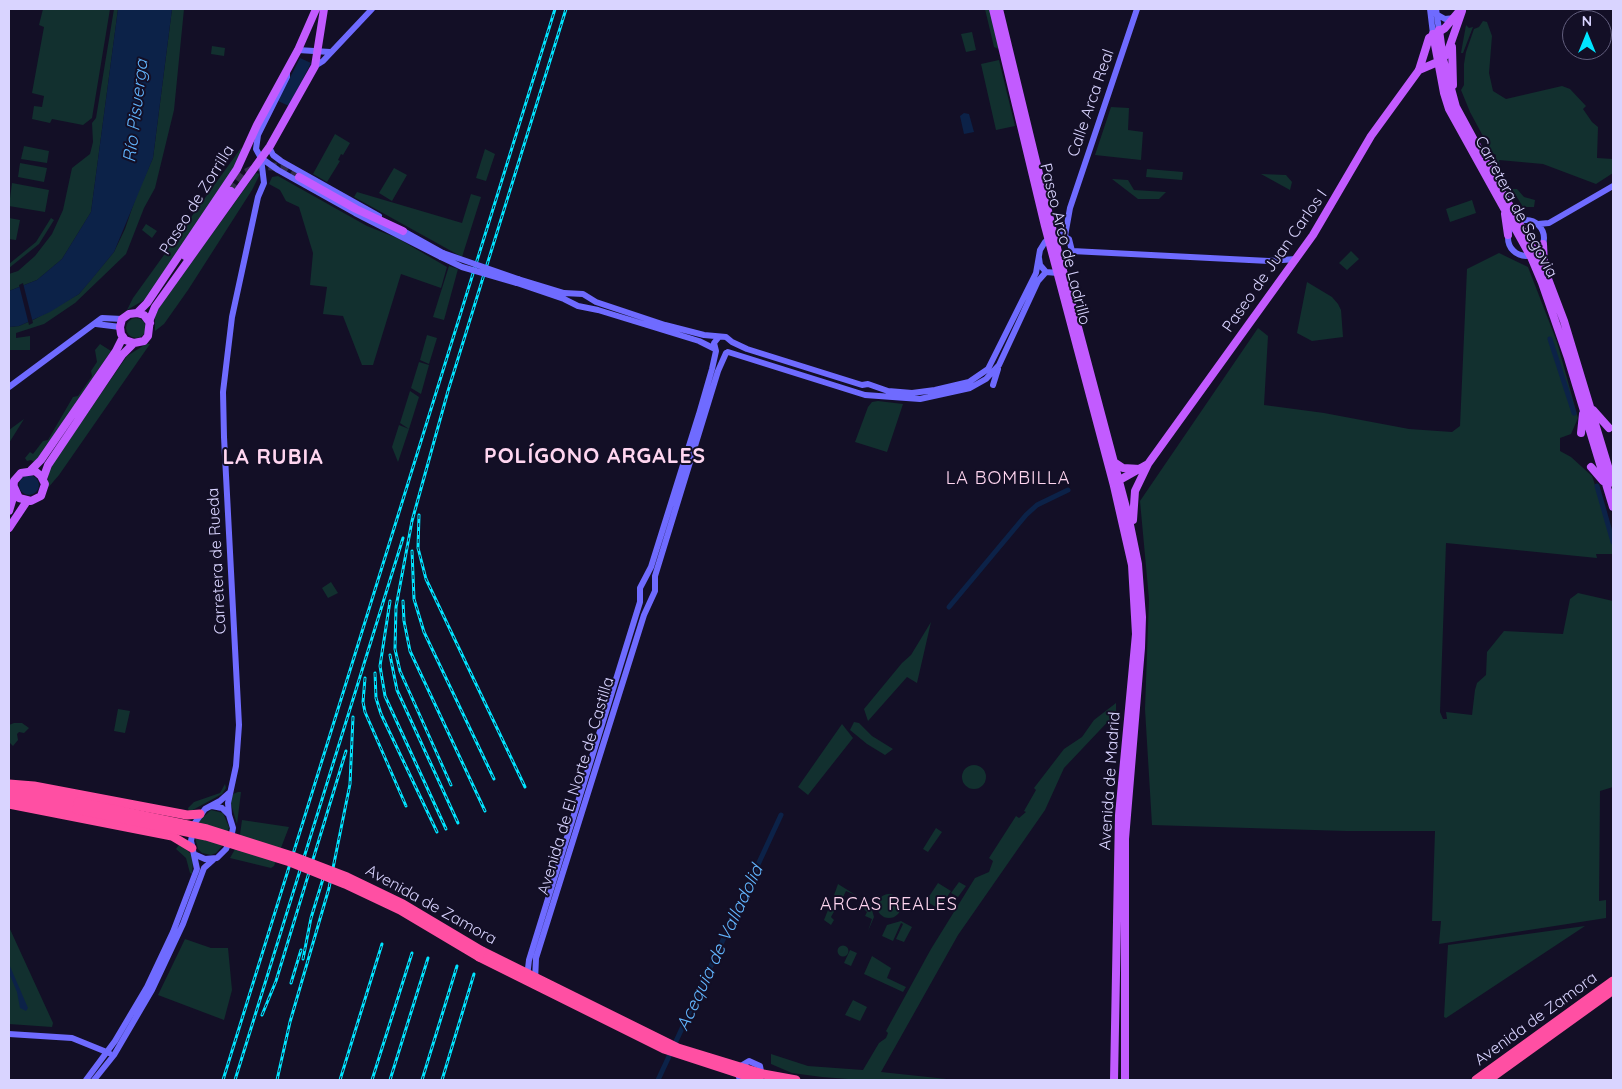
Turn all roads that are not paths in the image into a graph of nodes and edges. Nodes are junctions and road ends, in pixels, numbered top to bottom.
1 (316, 9) edge
2 (324, 9) edge
3 (372, 9) edge
4 (993, 9) edge
5 (999, 9) edge
6 (1137, 9) edge
7 (1430, 9) edge
8 (1462, 9) edge
9 (1436, 11) edge
10 (1455, 18) junction
11 (1439, 31) junction
12 (1453, 40) junction
13 (298, 50) junction
14 (318, 51) junction
15 (330, 52) junction
16 (1423, 55) junction
17 (1438, 62) junction
18 (315, 66) junction
19 (1422, 69) junction
20 (288, 71) junction
21 (1440, 75) junction
22 (1451, 95) junction
23 (269, 147) junction
24 (261, 158) junction
25 (275, 168) junction
26 (299, 177) tunnel mouth
27 (264, 181) junction
28 (1613, 186) edge
29 (231, 190) tunnel mouth
30 (1613, 190) edge
31 (1504, 208) junction
32 (1516, 223) junction
33 (1538, 224) junction
34 (403, 231) junction
35 (1051, 235) junction
36 (1508, 235) junction
37 (1065, 236) junction
38 (1543, 240) junction
39 (1072, 251) junction
40 (442, 255) junction
41 (1534, 255) junction
42 (1039, 258) junction
43 (1296, 259) junction
44 (1544, 267) junction
45 (1061, 271) junction
46 (1046, 272) junction
47 (517, 281) junction
48 (577, 295) junction
49 (586, 297) junction
50 (575, 304) junction
51 (583, 306) junction
52 (141, 310) junction
53 (121, 323) junction
54 (150, 323) junction
55 (123, 337) junction
56 (718, 338) junction
57 (732, 342) junction
58 (134, 343) junction
59 (716, 350) junction
60 (727, 353) junction
61 (999, 365) junction
62 (990, 372) junction
63 (862, 385) junction
64 (872, 386) junction
65 (993, 386) dead end
66 (9, 387) edge
67 (861, 392) junction
68 (870, 394) junction
69 (1586, 406) junction
70 (1609, 428) dead end
71 (1581, 433) dead end
72 (1114, 462) junction
73 (1148, 464) junction
74 (1591, 467) dead end
75 (1140, 469) junction
76 (31, 470) junction
77 (1613, 478) edge
78 (44, 479) junction
79 (1613, 482) edge
80 (1116, 483) junction
81 (14, 488) junction
82 (1608, 490) junction
83 (27, 501) junction
84 (1613, 508) edge
85 (9, 511) edge
86 (1132, 512) joint
87 (9, 528) edge
88 (644, 583) junction
89 (654, 586) junction
90 (1141, 593) junction
91 (641, 594) junction
92 (651, 596) junction
93 (9, 784) edge
94 (9, 789) edge
95 (229, 792) junction
96 (9, 796) edge
97 (9, 804) edge
98 (77, 806) junction
99 (211, 806) junction
100 (200, 814) junction
101 (229, 815) junction
102 (194, 851) junction
103 (214, 859) junction
104 (481, 954) junction
105 (529, 960) junction
106 (514, 967) junction
107 (531, 980) junction
108 (1613, 982) edge
109 (1613, 990) edge
110 (9, 1034) edge
111 (111, 1054) junction
112 (1498, 1069) junction
113 (739, 1074) edge
114 (1477, 1076) edge
115 (761, 1078) edge
116 (86, 1080) edge
117 (94, 1080) edge
118 (796, 1080) edge
119 (1114, 1080) edge
120 (1125, 1080) edge
121 (1488, 1080) edge
122 (1493, 1080) edge

1 - 13 main road, Paseo de Zorrilla
2 - 14 main road, Paseo de Zorrilla
3 - 15 street
4 - 35 main road, Paseo Arco de Ladrillo
5 - 35 main road, Paseo Arco de Ladrillo
6 - 37 street, Calle Arca Real
7 - 11 street
8 - 10 main road, Paseo de Juan Carlos I
8 - 12 main road, Paseo de Juan Carlos I
9 - 10 street
9 - 11 street
10 - 11 main road, Paseo de Juan Carlos I
11 - 12 main road
11 - 16 main road, Paseo de Juan Carlos I
11 - 17 main road, Carretera de Segovia
12 - 17 main road, Paseo de Juan Carlos I
12 - 22 main road
13 - 14 street
13 - 20 main road, Paseo de Zorrilla
14 - 15 street
14 - 18 main road, Paseo de Zorrilla
15 - 18 street
16 - 17 main road
16 - 19 main road, Paseo de Juan Carlos I
17 - 19 main road, Paseo de Juan Carlos I
17 - 21 main road, Carretera de Segovia
17 - 22 main road, Carretera de Segovia
18 - 23 main road, Paseo de Zorrilla
19 - 21 main road
19 - 43 main road, Paseo de Juan Carlos I
20 - 24 street, Paseo de Zorrilla
20 - 52 main road, Paseo de Zorrilla
21 - 31 main road, Carretera de Segovia
22 - 32 main road, Carretera de Segovia
23 - 24 main road, Paseo de Zorrilla
23 - 34 street
24 - 25 street
24 - 27 street, Carretera de Rueda
24 - 54 main road, Paseo de Zorrilla
25 - 27 street, Carretera de Rueda
25 - 40 street
26 - 34 main road
27 - 95 street, Carretera de Rueda
28 - 33 street
29 - 52 main road
30 - 38 street
31 - 32 main road, Carretera de Segovia
31 - 36 main road
32 - 33 street
32 - 36 street
32 - 41 main road, Carretera de Segovia
33 - 38 street
34 - 40 street
35 - 37 street
35 - 42 street
35 - 45 main road, Paseo Arco de Ladrillo
36 - 41 street
37 - 39 street
38 - 41 street
38 - 44 main road
39 - 43 street
39 - 45 street
40 - 47 street, bridge
41 - 44 main road, Carretera de Segovia
41 - 69 main road, Carretera de Segovia
42 - 46 street
42 - 62 street
43 - 73 main road, Paseo de Juan Carlos I
44 - 69 main road, Carretera de Segovia
45 - 46 street
45 - 72 main road, Paseo Arco de Ladrillo
45 - 80 main road, Paseo Arco de Ladrillo
46 - 61 street
47 - 48 street
47 - 50 street
48 - 49 street
48 - 50 street
49 - 51 street
49 - 56 street
50 - 51 street
51 - 59 street
52 - 53 main road
52 - 54 main road
53 - 55 main road
53 - 66 street
54 - 58 main road, Paseo de Zorrilla
55 - 58 main road
55 - 76 main road
56 - 57 street
56 - 59 street
57 - 60 street
57 - 63 street
58 - 78 main road, Paseo de Zorrilla
59 - 60 street
59 - 88 street, Avenida de El Norte de Castilla
60 - 67 street
60 - 89 street, Avenida de El Norte de Castilla
61 - 62 street
61 - 65 street
62 - 64 street
62 - 68 street
63 - 64 street
63 - 67 street
64 - 68 street
67 - 68 street
69 - 70 main road
69 - 71 main road
69 - 79 main road, Carretera de Segovia
69 - 82 main road, Carretera de Segovia
72 - 75 main road
72 - 80 main road, Paseo Arco de Ladrillo
73 - 75 main road, Paseo de Juan Carlos I
73 - 86 main road, Paseo de Juan Carlos I
74 - 82 main road
75 - 80 main road, Paseo de Juan Carlos I
76 - 78 main road
76 - 81 main road
77 - 79 main road
78 - 83 main road, Paseo de Zorrilla
80 - 90 main road, Avenida de Madrid
80 - 119 main road, Avenida de Madrid
81 - 83 main road
81 - 85 main road
82 - 84 main road, Carretera de Segovia
83 - 87 main road, Paseo de Zorrilla
86 - 90 main road, Avenida de Madrid
88 - 89 street
88 - 91 street, Avenida de El Norte de Castilla
89 - 92 street, Avenida de El Norte de Castilla
90 - 120 main road, Avenida de Madrid
91 - 92 street
91 - 105 street, Avenida de El Norte de Castilla
92 - 107 street, Avenida de El Norte de Castilla
93 - 100 highway
94 - 98 highway, Avenida de Zamora
95 - 99 street
95 - 101 street, Carretera de Rueda
96 - 98 highway, Avenida de Zamora
97 - 102 highway
98 - 104 highway, Avenida de Zamora, bridge
99 - 100 street
99 - 101 street
100 - 102 street
101 - 103 street
102 - 103 street
102 - 111 street
103 - 111 street
104 - 106 highway, Avenida de Zamora
104 - 107 highway, Avenida de Zamora
105 - 106 street
105 - 107 street, Avenida de El Norte de Castilla
106 - 107 highway, Avenida de Zamora
107 - 113 highway, Avenida de Zamora
108 - 112 highway, Avenida de Zamora
109 - 112 highway, Avenida de Zamora
110 - 111 street
111 - 116 street
111 - 117 street
112 - 114 highway
112 - 121 highway, Avenida de Zamora
112 - 122 highway
113 - 115 highway, Avenida de Zamora
113 - 115 street
115 - 118 highway, Avenida de Zamora

